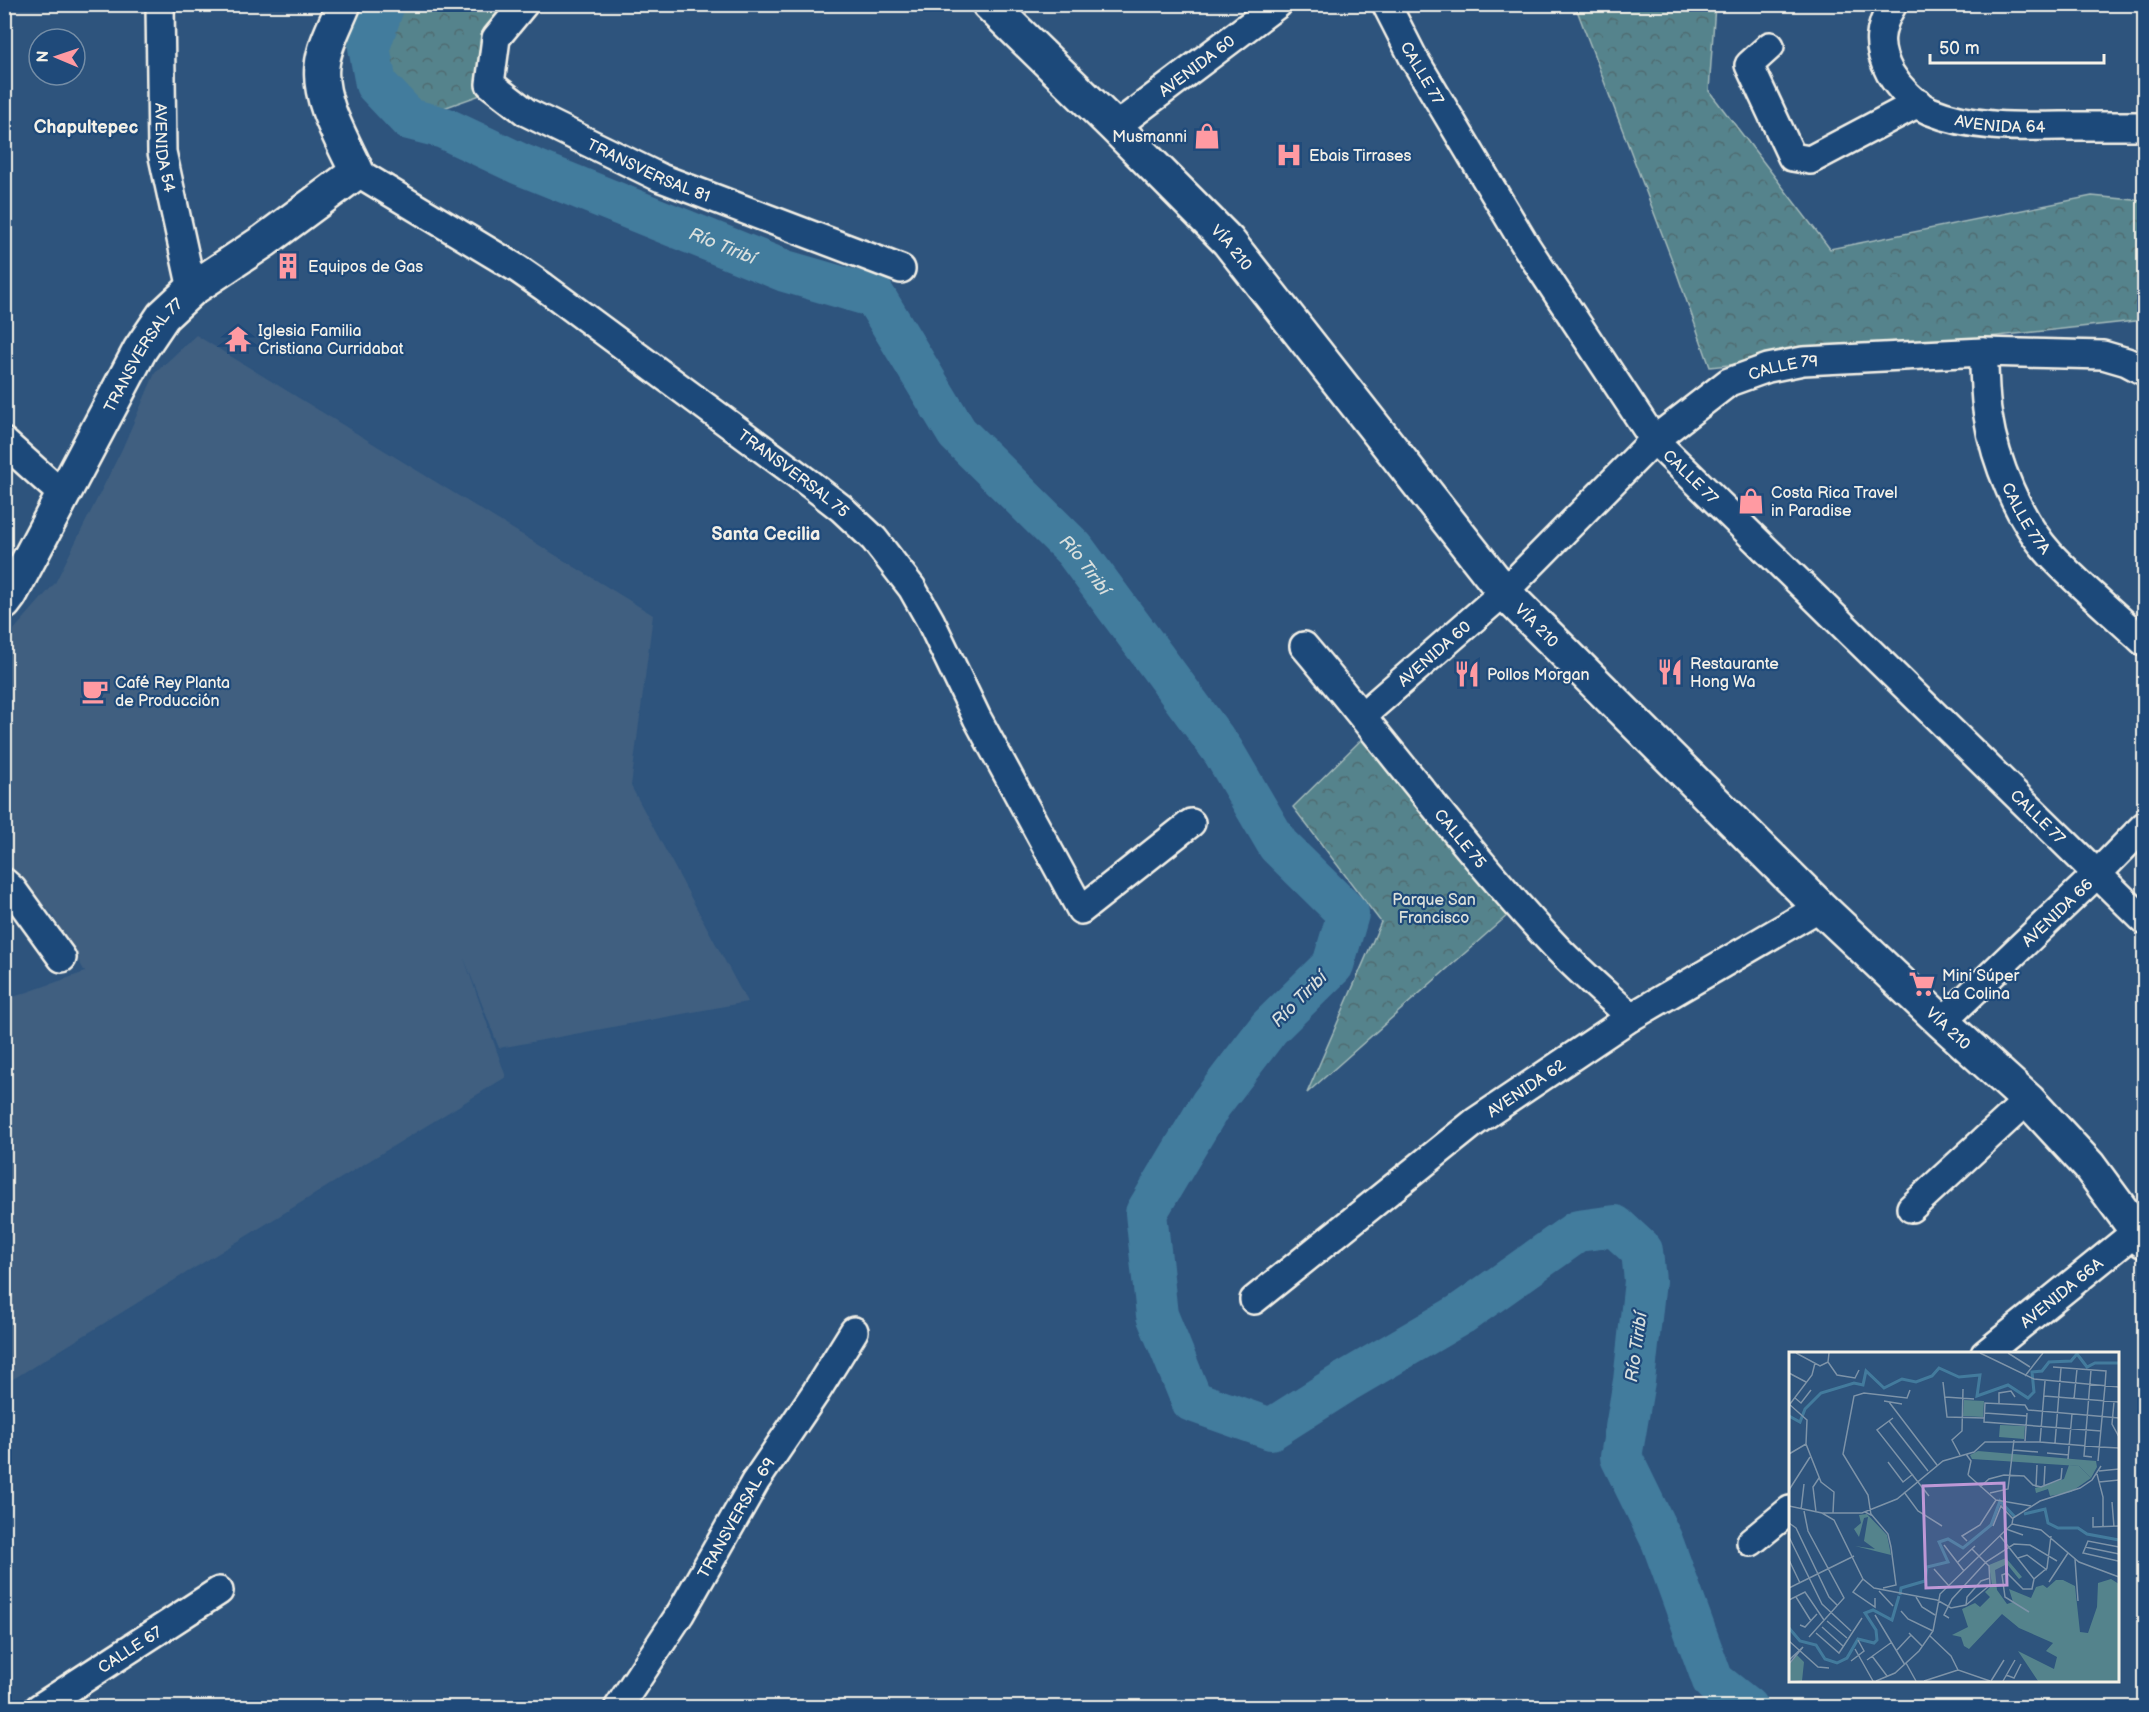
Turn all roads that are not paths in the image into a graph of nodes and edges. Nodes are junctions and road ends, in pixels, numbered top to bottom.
1 (160, 4) edge
2 (344, 4) edge
3 (524, 4) edge
4 (989, 4) edge
5 (1278, 4) edge
6 (1386, 4) edge
7 (1893, 4) edge
8 (1770, 46) dead end
9 (1918, 103) junction
10 (2145, 126) edge
11 (1115, 127) junction
12 (357, 172) junction
13 (901, 269) dead end
14 (192, 289) junction
15 (1983, 352) junction
16 (2145, 371) edge
17 (1654, 440) junction
18 (4, 442) edge
19 (63, 495) junction
20 (1504, 592) junction
21 (4, 603) edge
22 (2145, 642) edge
23 (1304, 646) dead end
24 (1363, 715) junction
25 (1191, 823) dead end
26 (2145, 826) edge
27 (2098, 873) junction
28 (4, 882) edge
29 (1820, 907) junction
30 (2145, 920) edge
31 (62, 958) dead end
32 (1630, 1017) junction
33 (1942, 1022) junction
34 (2028, 1100) junction
35 (1911, 1208) dead end
36 (2141, 1236) edge
37 (1254, 1300) dead end
38 (854, 1331) dead end
39 (1986, 1352) edge
40 (1789, 1512) edge
41 (1751, 1542) dead end
42 (219, 1591) dead end
43 (39, 1707) edge
44 (618, 1707) edge

1 - 14 street, AVENIDA 54
2 - 12 main road
3 - 13 street, TRANSVERSAL 81
4 - 11 main road, VÍA 210
5 - 11 street, AVENIDA 60
6 - 17 street, CALLE 77
7 - 9 street, AVENIDA 64
8 - 9 street
9 - 10 street, AVENIDA 64
11 - 20 main road, VÍA 210
12 - 14 main road, TRANSVERSAL 77
12 - 25 street, TRANSVERSAL 75
14 - 19 main road, TRANSVERSAL 77
15 - 16 street, CALLE 79
15 - 17 street, CALLE 79
15 - 22 street, CALLE 77A
17 - 20 street, CALLE 79
17 - 27 street, CALLE 77
18 - 19 street
19 - 21 main road, TRANSVERSAL 77
20 - 24 street, AVENIDA 60
20 - 29 main road, VÍA 210
23 - 24 street, CALLE 75
24 - 32 street, CALLE 75
26 - 27 street, AVENIDA 66
27 - 30 street, CALLE 77
27 - 33 street, AVENIDA 66
28 - 31 street
29 - 32 street, AVENIDA 62
29 - 33 main road, VÍA 210
32 - 37 street, AVENIDA 62
33 - 34 main road, VÍA 210
34 - 35 street
34 - 36 main road, VÍA 210
36 - 39 street, AVENIDA 66A
38 - 44 street, TRANSVERSAL 69
40 - 41 street
42 - 43 street, CALLE 67

